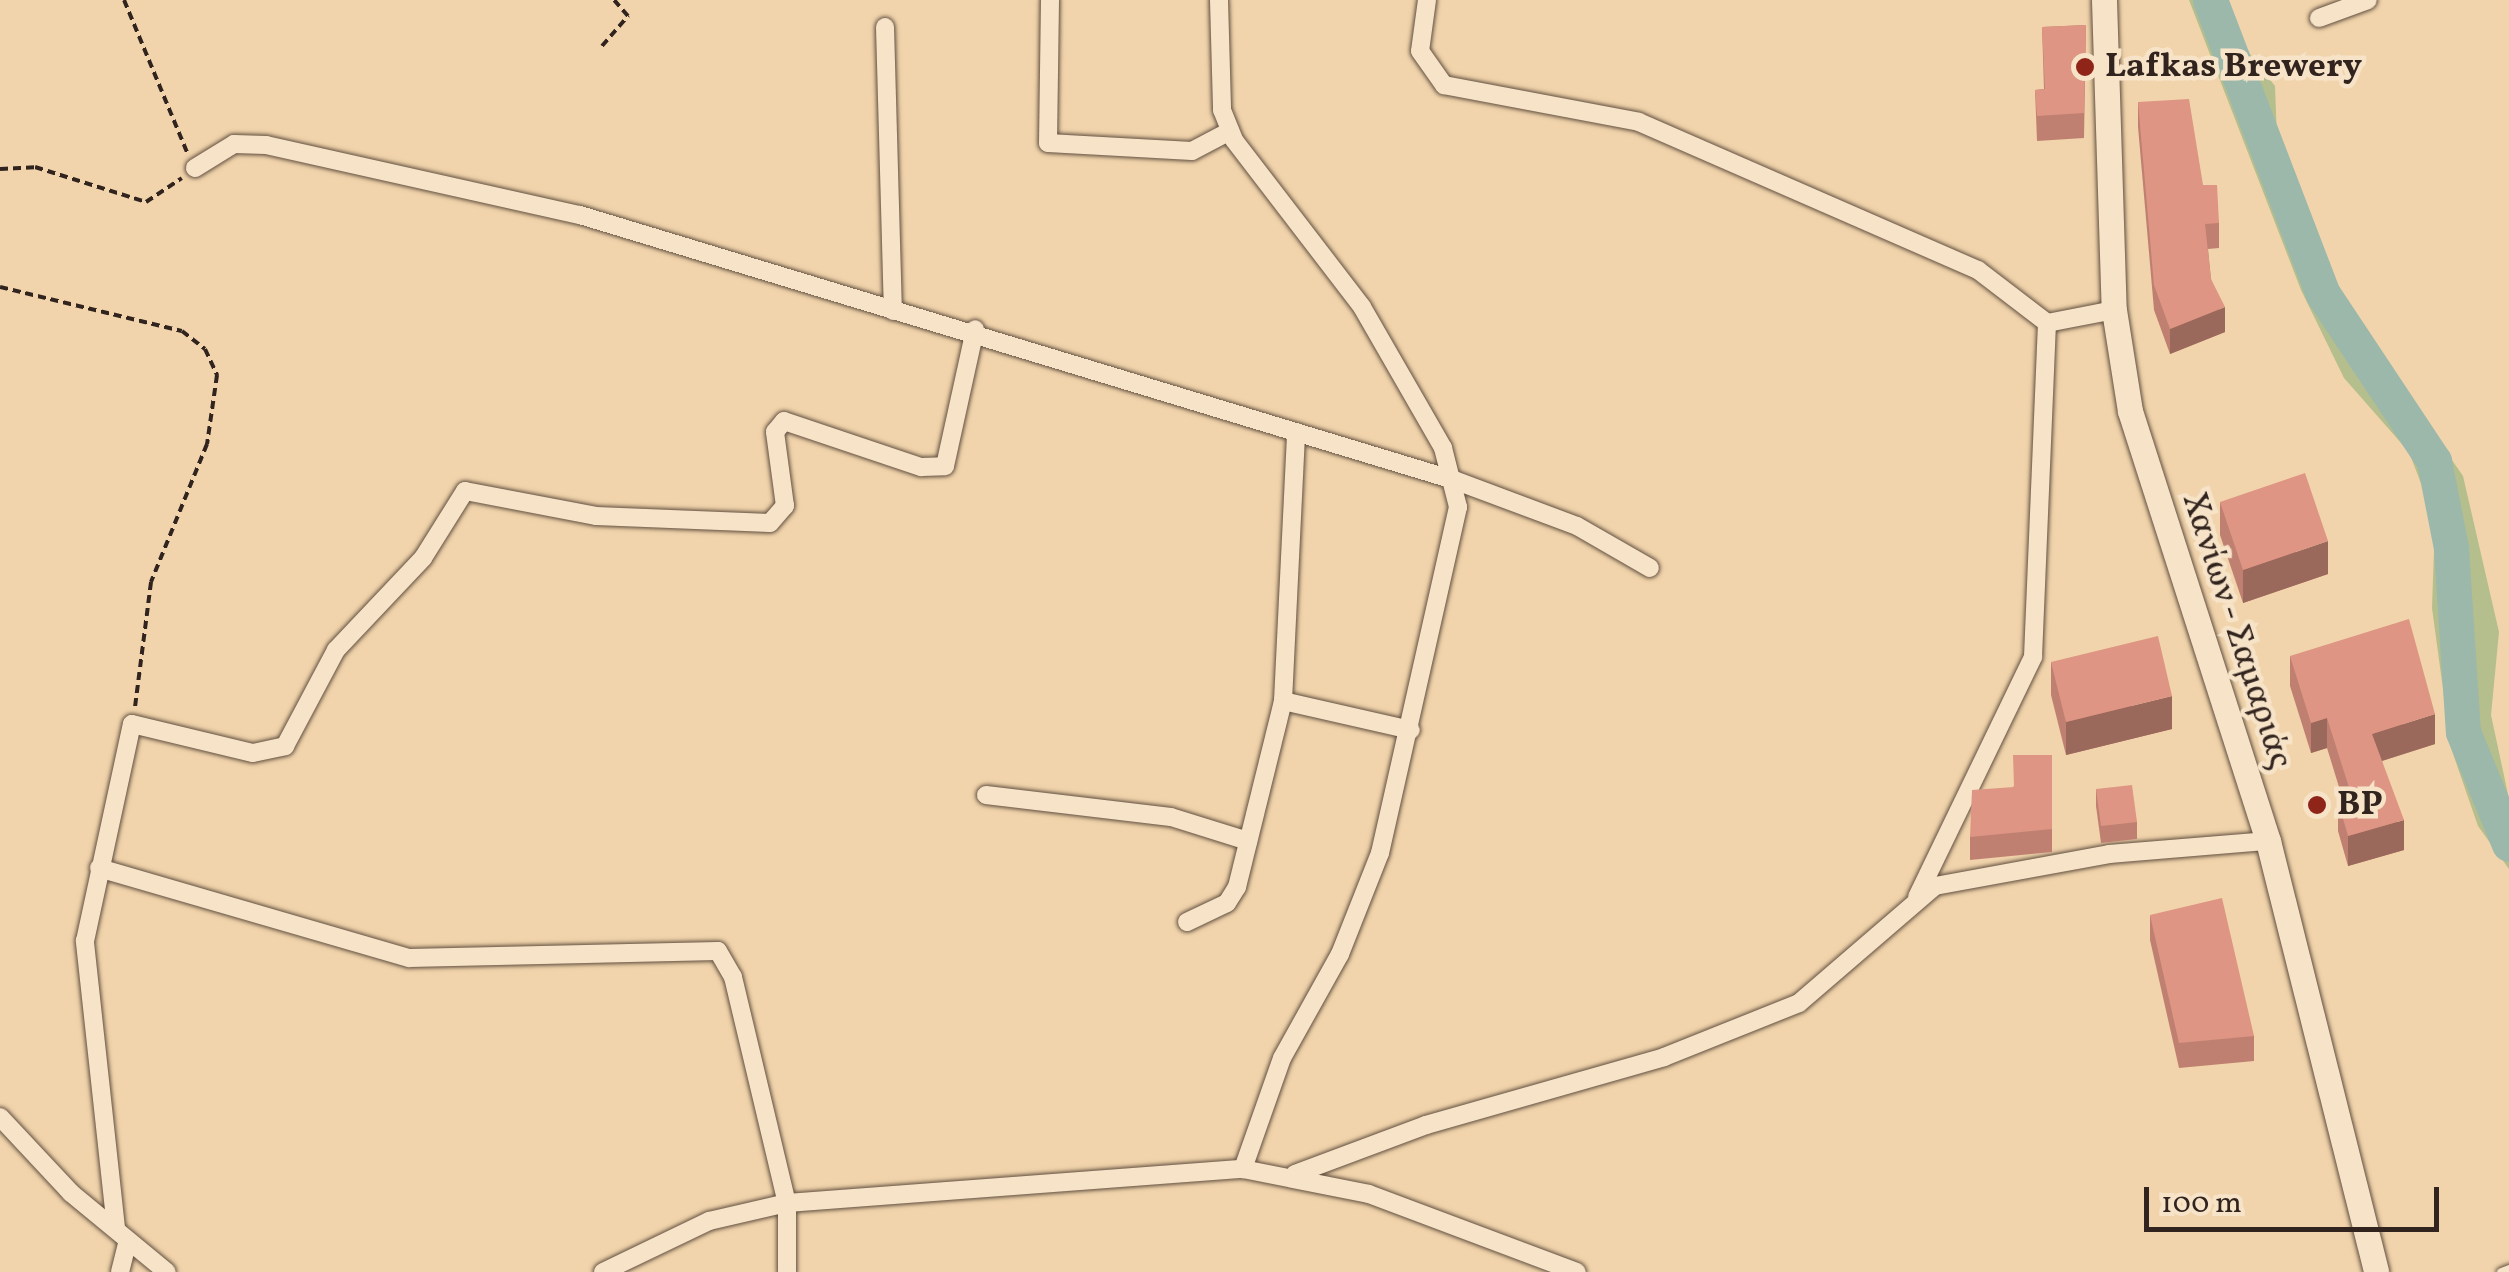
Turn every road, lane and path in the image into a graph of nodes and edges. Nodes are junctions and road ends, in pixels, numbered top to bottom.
1 (124, 0) edge
2 (614, 0) edge
3 (1050, 0) edge
4 (1219, 0) edge
5 (1427, 0) edge
6 (2104, 0) edge
7 (2368, 0) edge
8 (2320, 18) dead end
9 (884, 27) dead end
10 (602, 46) dead end
11 (1230, 131) junction
12 (194, 168) junction
13 (0, 169) edge
14 (0, 286) edge
15 (2114, 310) junction
16 (893, 311) junction
17 (2048, 323) junction
18 (975, 329) junction
19 (1296, 432) junction
20 (1454, 480) junction
21 (1650, 568) dead end
22 (1283, 701) junction
23 (132, 724) junction
24 (1411, 730) junction
25 (986, 795) dead end
26 (1248, 841) junction
27 (2268, 842) junction
28 (98, 868) junction
29 (1917, 897) junction
30 (1186, 922) dead end
31 (0, 1116) edge
32 (1243, 1170) junction
33 (1296, 1174) junction
34 (787, 1203) junction
35 (122, 1234) junction
36 (2509, 1269) edge
37 (120, 1272) edge
38 (167, 1272) edge
39 (602, 1272) edge
40 (786, 1272) edge
41 (1577, 1272) edge
42 (2376, 1272) edge
43 (2501, 1272) edge

1 - 12 path
2 - 10 path
3 - 11 street
4 - 11 street
5 - 17 street
6 - 15 main road, Χανίων - Σαμαριάς
7 - 8 street
9 - 16 street
11 - 20 street
12 - 13 path
12 - 16 street
14 - 23 path
15 - 17 street
15 - 27 main road, Χανίων - Σαμαριάς
16 - 18 street
17 - 29 street
18 - 19 street
18 - 23 street
19 - 20 street
19 - 22 street
20 - 21 street
20 - 24 street
22 - 24 street
22 - 26 street
23 - 28 street
24 - 32 street
25 - 26 street
26 - 30 street
27 - 29 street
27 - 42 main road, Χανίων - Σαμαριάς
28 - 34 street
28 - 35 street
29 - 33 street
31 - 35 street
32 - 33 street
32 - 34 street
33 - 41 street
34 - 39 street
34 - 40 street
35 - 37 street
35 - 38 street
36 - 43 lane

